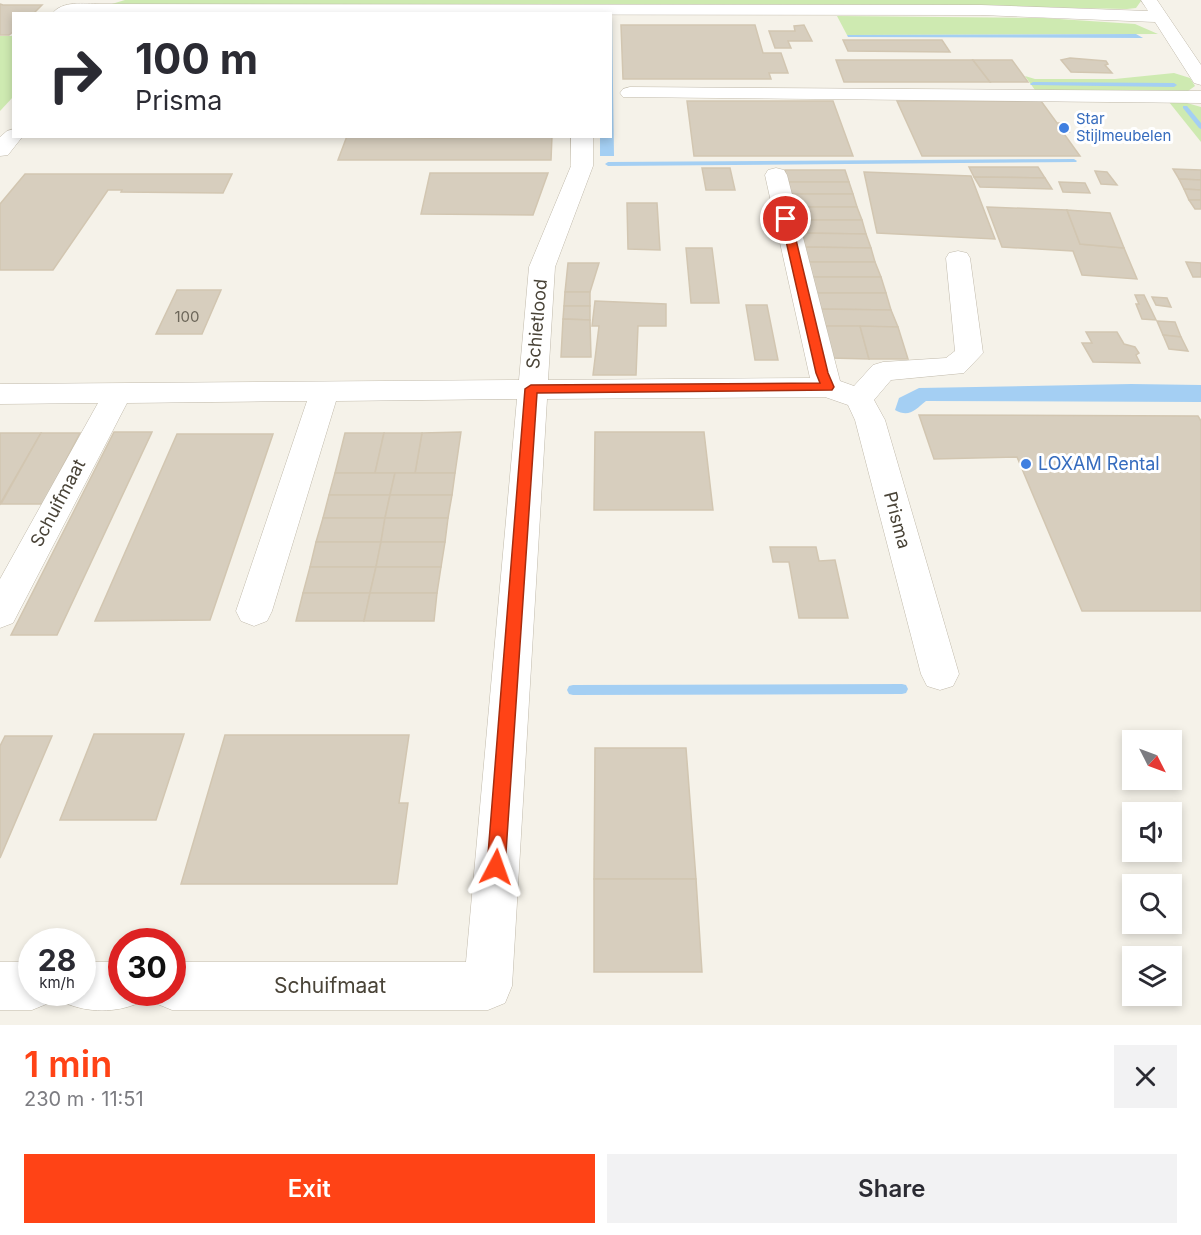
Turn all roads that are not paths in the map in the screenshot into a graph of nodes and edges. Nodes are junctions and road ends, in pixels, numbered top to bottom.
1 (1149, 0) edge
2 (179, 11) edge
3 (62, 12) edge
4 (128, 12) edge
5 (586, 12) edge
6 (1160, 17) junction
7 (1201, 79) edge
8 (630, 93) dead end
9 (1201, 97) edge
10 (12, 137) edge
11 (582, 138) edge
12 (0, 150) edge
13 (776, 175) dead end
14 (958, 258) dead end
15 (828, 387) junction
16 (531, 389) junction
17 (324, 393) junction
18 (0, 394) edge
19 (117, 394) junction
20 (859, 399) junction
21 (254, 611) dead end
22 (0, 613) edge
23 (940, 674) dead end
24 (0, 986) edge
25 (18, 986) edge
26 (186, 986) edge
27 (488, 986) joint

1 - 6 street
2 - 4 street
2 - 5 street
3 - 4 street
5 - 6 street
6 - 7 street
8 - 9 street
10 - 12 street
11 - 16 street, Schietlood
13 - 15 street
14 - 20 street
15 - 16 street
15 - 20 street
16 - 17 street
16 - 27 street, Schietlood
17 - 19 street
17 - 21 street
18 - 19 street
19 - 22 street, Schuifmaat
20 - 23 street, Prisma
24 - 25 street
26 - 27 street, Schuifmaat

